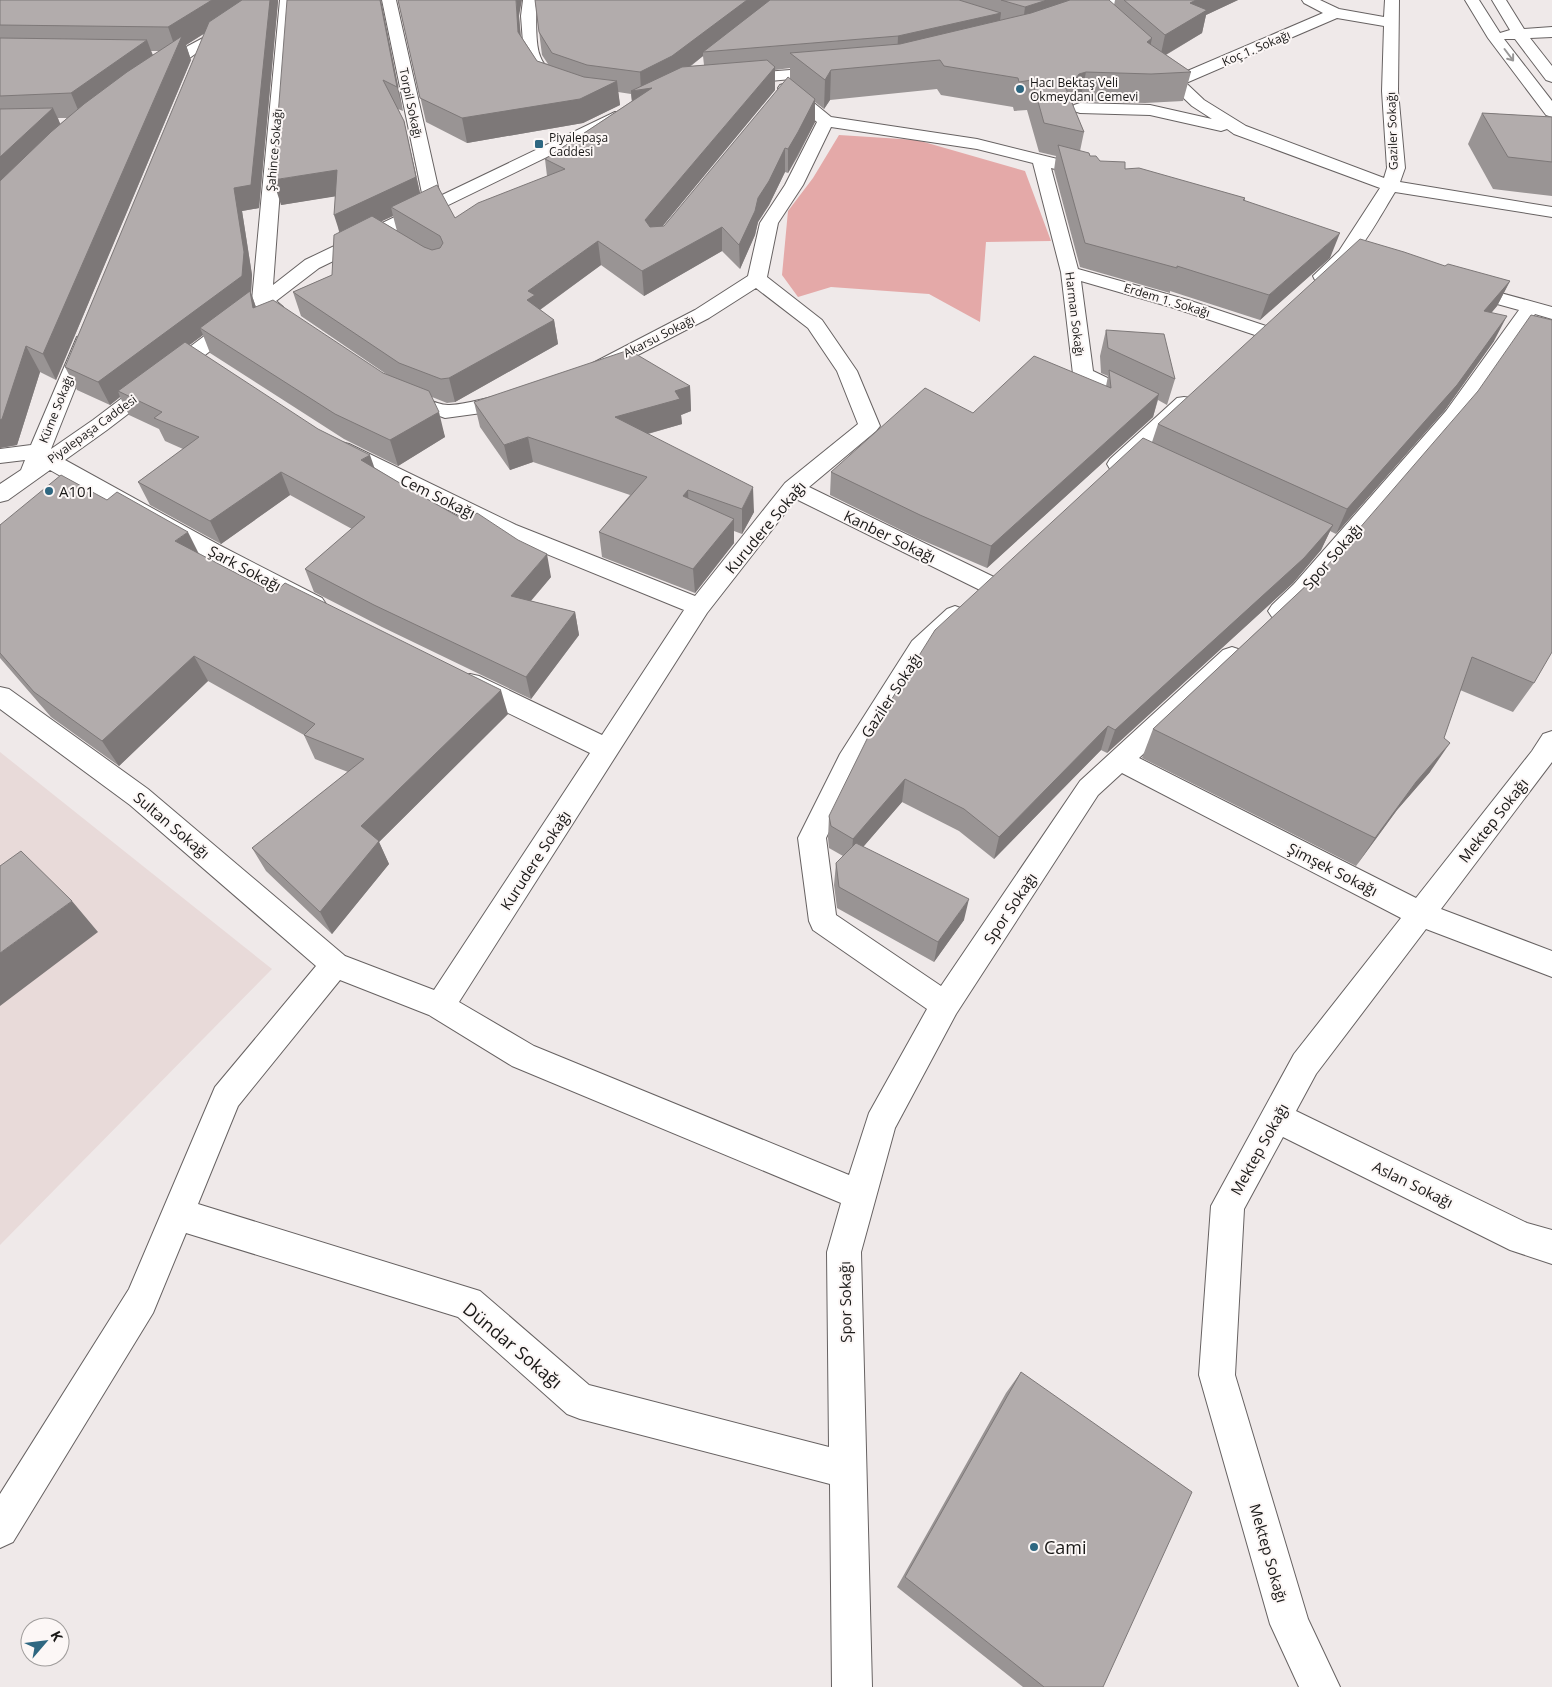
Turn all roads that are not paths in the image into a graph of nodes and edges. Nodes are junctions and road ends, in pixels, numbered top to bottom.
1 (287, 0) edge
2 (390, 0) edge
3 (1310, 0) edge
4 (1392, 0) edge
5 (1472, 0) edge
6 (1499, 0) edge
7 (1110, 4) edge
8 (532, 10) edge
9 (1335, 13) junction
10 (247, 16) edge
11 (1064, 22) edge
12 (1392, 22) junction
13 (1110, 25) edge
14 (1552, 32) edge
15 (1493, 34) junction
16 (1520, 35) junction
17 (209, 39) junction
18 (1145, 54) edge
19 (150, 57) edge
20 (180, 58) junction
21 (198, 65) edge
22 (849, 70) edge
23 (1552, 77) edge
24 (148, 80) edge
25 (726, 81) edge
26 (1176, 82) junction
27 (564, 86) edge
28 (778, 90) junction
29 (1544, 91) edge
30 (638, 107) edge
31 (1080, 108) dead end
32 (1552, 112) edge
33 (826, 121) junction
34 (1240, 130) junction
35 (1041, 161) junction
36 (1106, 176) edge
37 (1390, 186) junction
38 (433, 205) junction
39 (1552, 212) edge
40 (379, 231) junction
41 (396, 241) edge
42 (1327, 248) edge
43 (1354, 257) junction
44 (1070, 272) junction
45 (757, 280) junction
46 (1450, 285) edge
47 (1306, 291) edge
48 (262, 300) junction
49 (1541, 311) edge
50 (285, 315) edge
51 (91, 324) edge
52 (1245, 347) edge
53 (584, 374) edge
54 (391, 388) edge
55 (1200, 389) edge
56 (531, 394) edge
57 (1170, 416) junction
58 (320, 436) edge
59 (0, 456) edge
60 (44, 456) junction
61 (1097, 482) edge
62 (793, 488) junction
63 (0, 495) edge
64 (1008, 565) edge
65 (988, 584) junction
66 (699, 607) junction
67 (330, 613) edge
68 (450, 673) edge
69 (0, 696) edge
70 (606, 749) junction
71 (1548, 753) edge
72 (1120, 760) junction
73 (1421, 914) junction
74 (1552, 964) edge
75 (335, 965) junction
76 (945, 1005) junction
77 (440, 1006) junction
78 (1276, 1117) junction
79 (860, 1195) junction
80 (177, 1214) junction
81 (1552, 1247) edge
82 (848, 1470) junction
83 (0, 1529) edge
84 (852, 1687) edge
85 (1320, 1687) edge

1 - 48 street, Şahince Sokağı
2 - 38 street, Torpil Sokağı
3 - 9 street
4 - 12 street, Gaziler Sokağı
5 - 15 street
6 - 16 street
7 - 11 street
7 - 13 street
8 - 27 street
9 - 12 street
9 - 26 street, Koç 1. Sokağı
10 - 17 street
12 - 37 street, Gaziler Sokağı
14 - 16 street
15 - 16 street
15 -> 29 street
16 - 23 street
17 - 20 street
17 - 21 street
18 - 26 street
19 - 20 street
20 - 24 street
22 - 28 street
25 - 28 street
26 - 34 street
28 - 33 street
29 - 32 street
30 - 38 street, Piyalepaşa Caddesi
31 - 34 street
33 - 35 street
33 - 45 street
34 - 37 street
35 - 36 street
35 - 44 street, Harman Sokağı
37 - 39 street, Gaziler Sokağı
37 - 43 street
38 - 40 street, Piyalepaşa Caddesi
40 - 41 street
40 - 48 street, Piyalepaşa Caddesi
42 - 43 street
43 - 47 street
44 - 52 street, Erdem 1. Sokağı
44 - 57 street, Harman Sokağı
45 - 53 street, Akarsu Sokağı
45 - 62 street, Kurudere Sokağı
46 - 49 street
48 - 50 street
48 - 60 street, Piyalepaşa Caddesi
49 - 72 street, Spor Sokağı
51 - 60 street, Küme Sokağı
54 - 56 street
55 - 57 street
57 - 61 street
58 - 66 street, Cem Sokağı
59 - 60 street
60 - 63 street, Küme Sokağı
60 - 67 street, Şark Sokağı
62 - 65 street, Kanber Sokağı
62 - 66 street, Kurudere Sokağı
64 - 65 street, Gaziler Sokağı
65 - 76 street, Gaziler Sokağı
66 - 70 street, Kurudere Sokağı
68 - 70 street
69 - 75 street, Sultan Sokağı
70 - 77 street, Kurudere Sokağı
71 - 73 street, Mektep Sokağı
72 - 73 street, Şimşek Sokağı
72 - 76 street, Spor Sokağı
73 - 74 street, Şimşek Sokağı
73 - 78 street, Mektep Sokağı
75 - 77 street, Sultan Sokağı
75 - 80 street
76 - 79 street, Spor Sokağı
77 - 79 street, Sultan Sokağı
78 - 81 street, Aslan Sokağı
78 - 85 street, Mektep Sokağı
79 - 82 street, Spor Sokağı
80 - 82 street, Dündar Sokağı
80 - 83 street
82 - 84 street, Spor Sokağı

